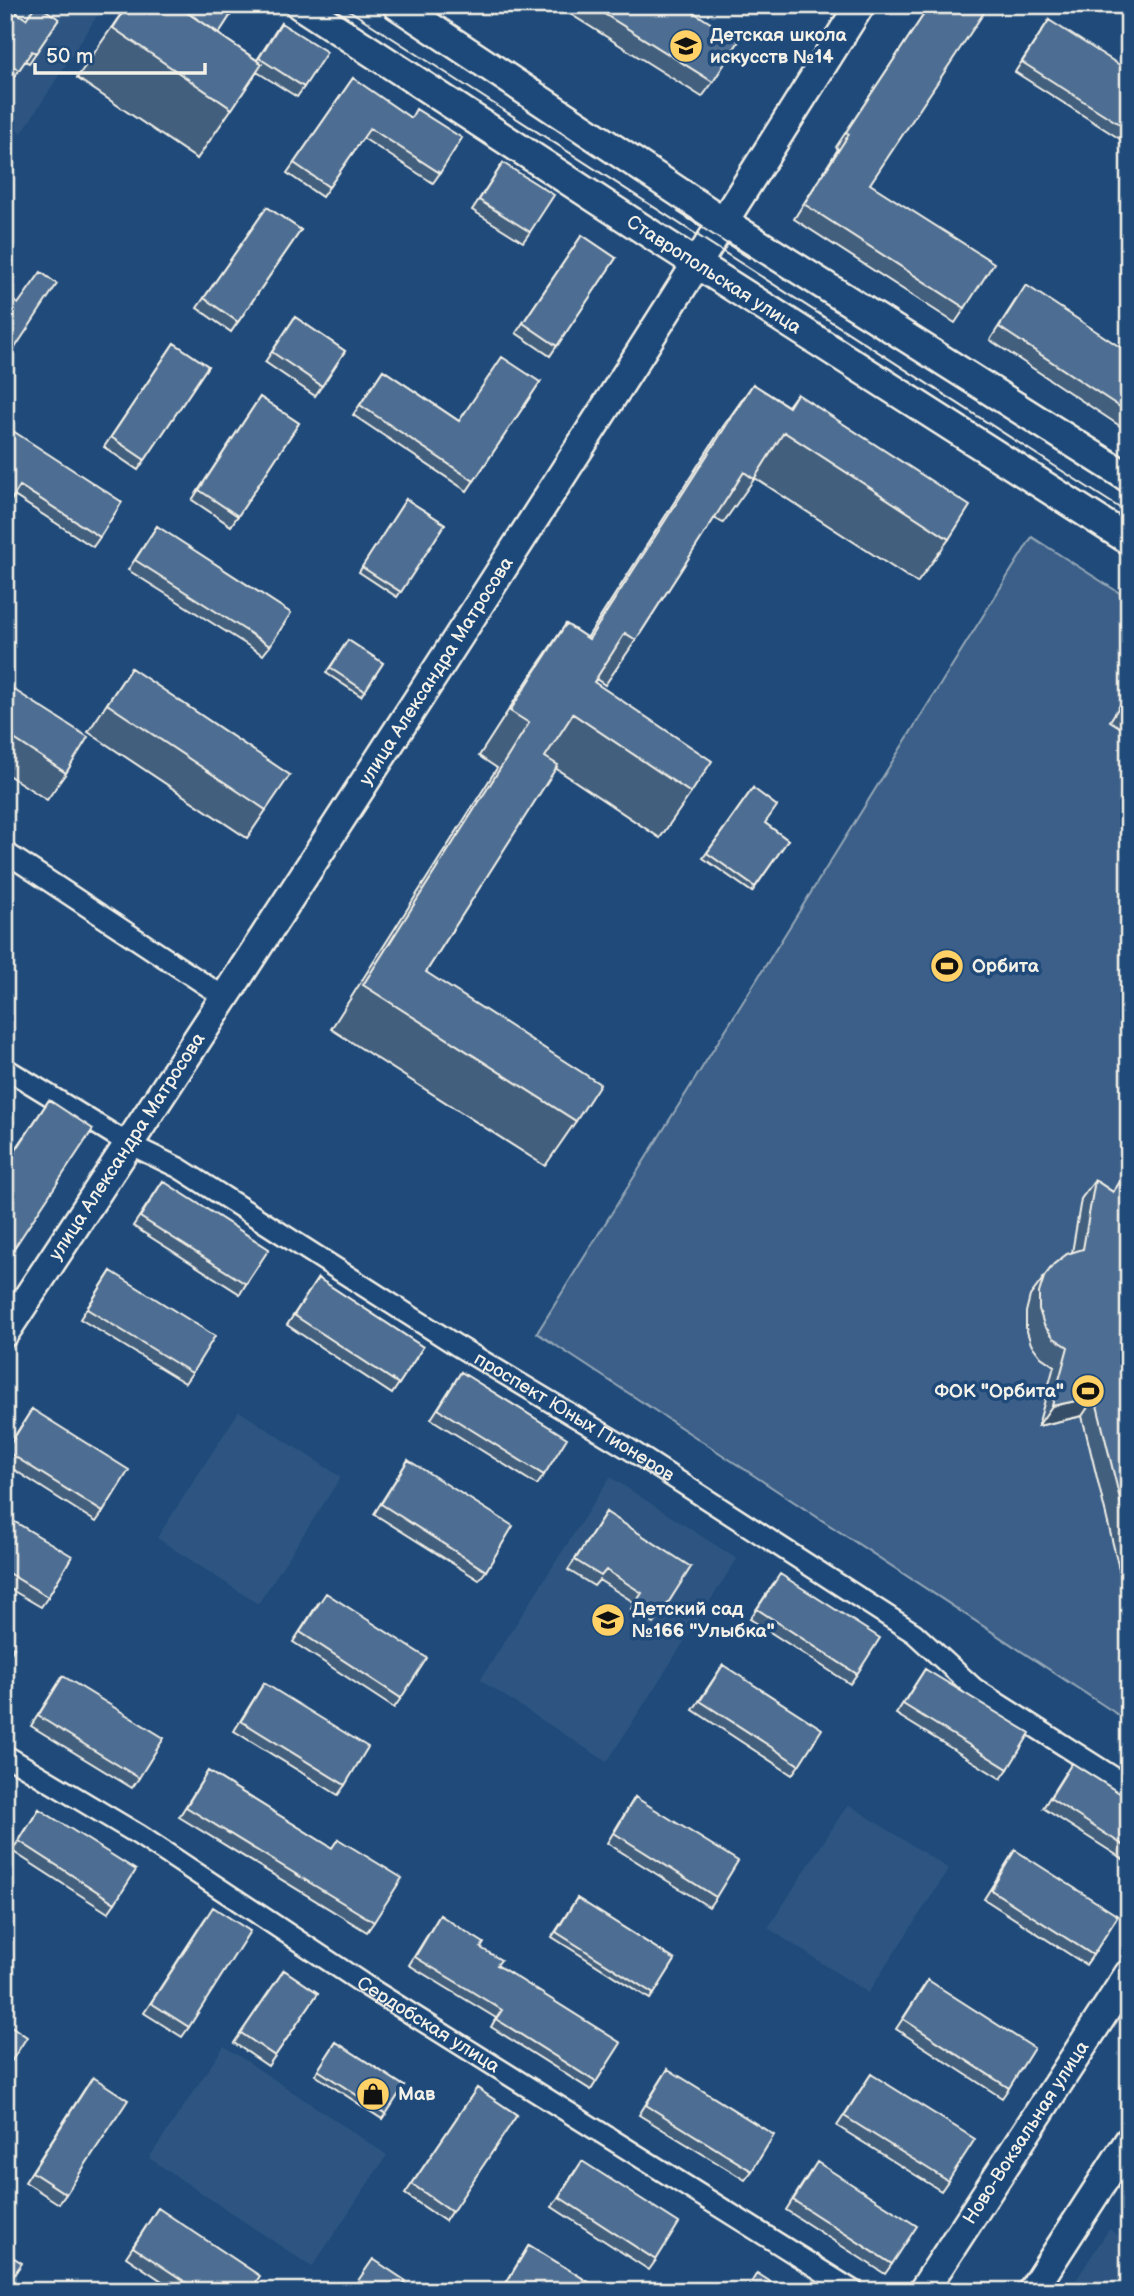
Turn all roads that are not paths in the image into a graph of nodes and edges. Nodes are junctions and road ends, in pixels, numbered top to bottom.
1 (300, 5) edge
2 (397, 5) edge
3 (860, 5) edge
4 (724, 222) junction
5 (696, 262) junction
6 (1129, 478) edge
7 (1129, 540) edge
8 (5, 852) edge
9 (224, 997) junction
10 (5, 1068) edge
11 (129, 1144) junction
12 (5, 1332) edge
13 (5, 1755) edge
14 (1129, 1787) edge
15 (1129, 1975) edge
16 (1129, 2141) edge
17 (854, 2291) edge
18 (923, 2291) edge
19 (1032, 2291) edge

1 - 5 street, Ставропольская улица
2 - 4 street
3 - 4 street, улица Александра Матросова
4 - 5 street, улица Александра Матросова
4 - 6 street
5 - 7 street, Ставропольская улица
5 - 9 street, улица Александра Матросова
8 - 9 street
9 - 11 street, улица Александра Матросова
10 - 11 street, проспект Юных Пионеров
11 - 12 street, улица Александра Матросова
11 - 14 street, проспект Юных Пионеров
13 - 17 street, Сердобская улица
15 - 18 street, Ново-Вокзальная улица
16 - 19 street

